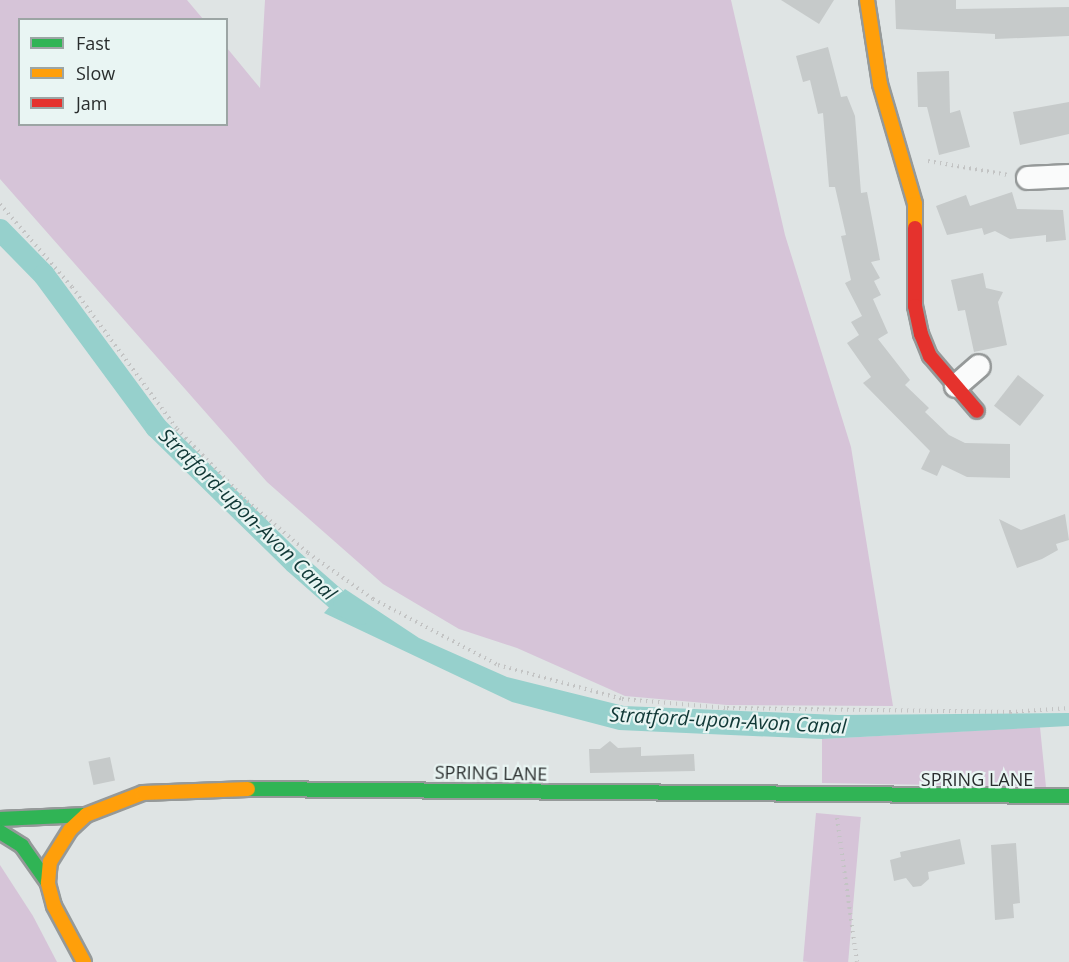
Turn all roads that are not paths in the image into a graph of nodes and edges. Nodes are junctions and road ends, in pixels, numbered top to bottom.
1 (867, 0) edge
2 (1069, 176) edge
3 (1028, 178) road end
4 (979, 366) dead end
5 (956, 386) junction
6 (977, 411) dead end
7 (1069, 796) edge
8 (87, 815) junction
9 (0, 819) edge
10 (0, 832) edge
11 (48, 883) junction
12 (84, 962) edge

1 - 5 main road
2 - 3 street
4 - 5 street
5 - 6 main road
7 - 8 main road, SPRING LANE
8 - 9 main road
8 - 11 main road, SPRING LANE
10 - 11 main road
11 - 12 main road

